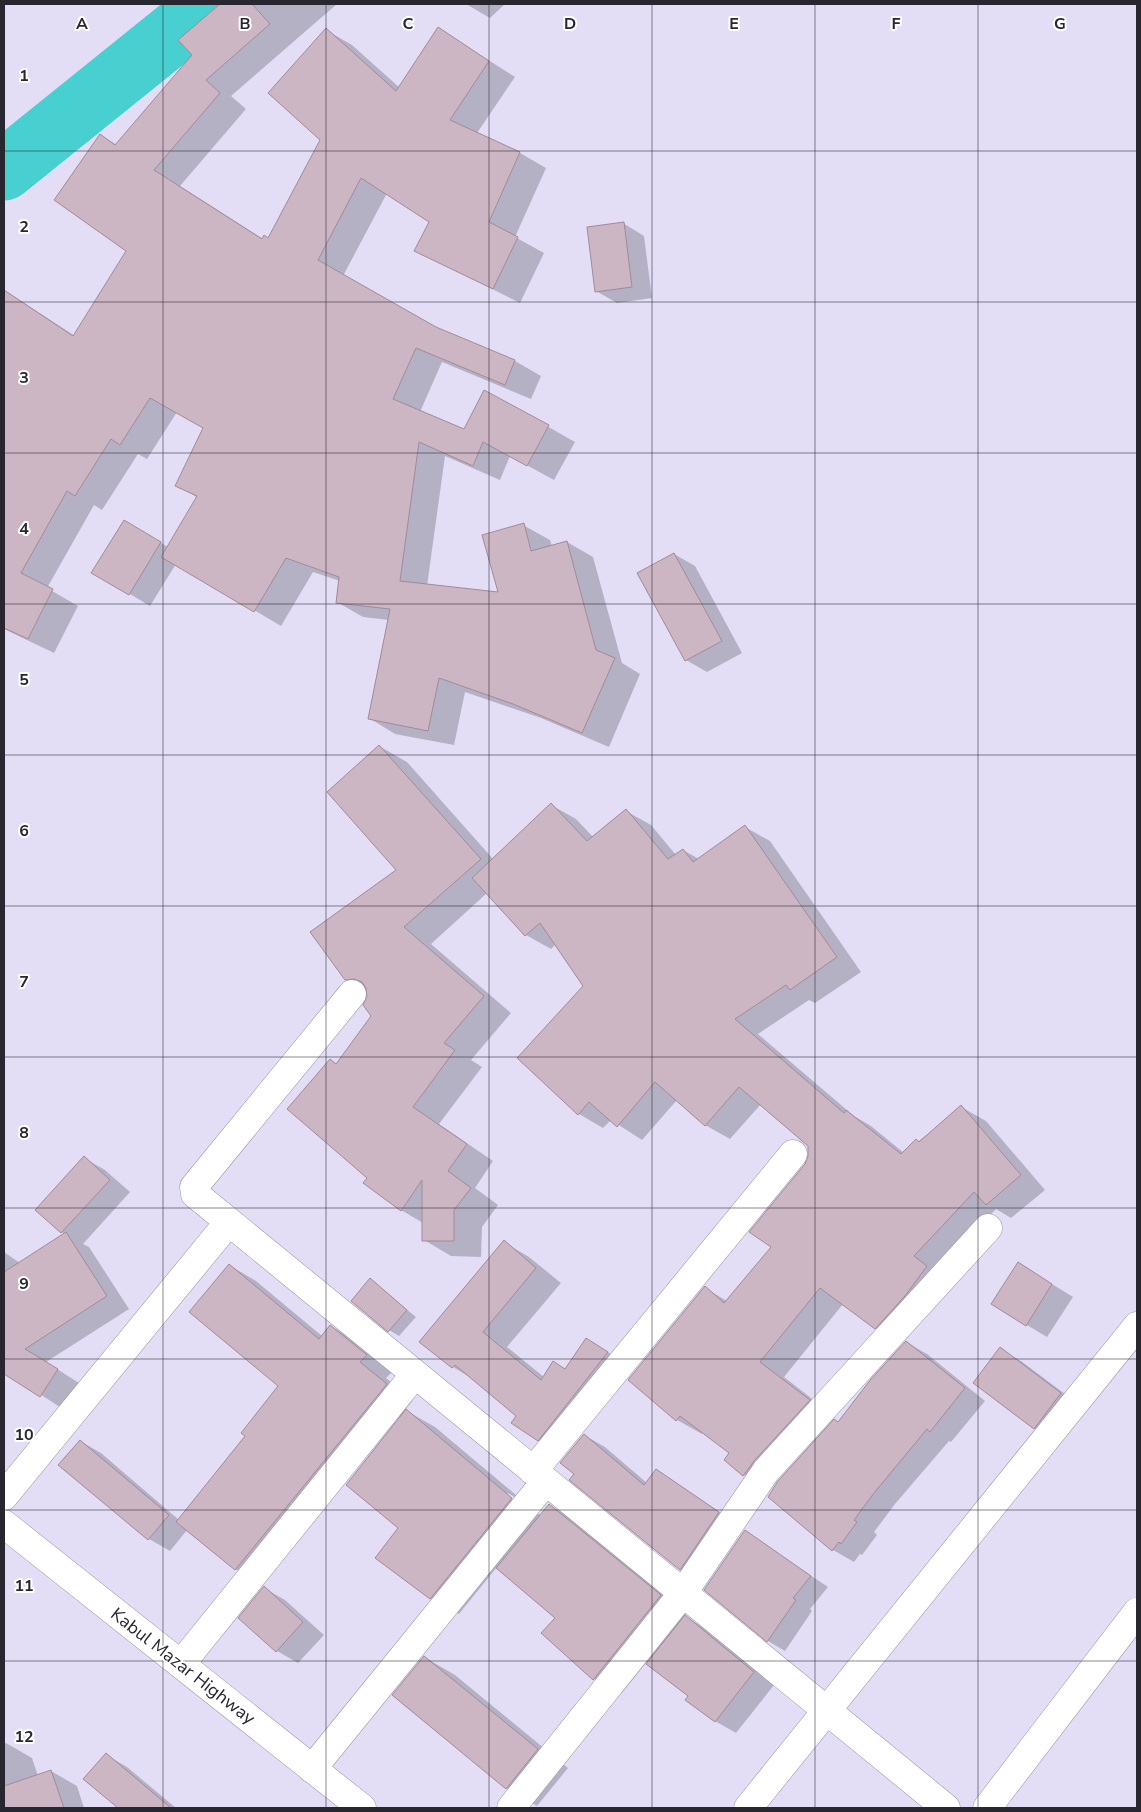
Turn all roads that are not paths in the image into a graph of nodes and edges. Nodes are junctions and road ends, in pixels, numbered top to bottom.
1 (352, 994) dead end
2 (793, 1154) dead end
3 (228, 1222) junction
4 (988, 1228) dead end
5 (1137, 1326) edge
6 (415, 1374) junction
7 (539, 1476) junction
8 (4, 1496) edge
9 (4, 1524) edge
10 (683, 1593) junction
11 (1137, 1612) edge
12 (181, 1664) junction
13 (827, 1710) junction
14 (312, 1769) junction
15 (362, 1808) edge
16 (511, 1808) edge
17 (748, 1808) edge
18 (946, 1808) edge
19 (987, 1808) edge

1 - 3 main road
2 - 7 main road
3 - 6 main road
3 - 8 main road
4 - 10 main road
5 - 13 main road
6 - 7 main road
6 - 12 main road
7 - 10 main road
7 - 14 main road
9 - 12 main road, Kabul Mazar Highway
10 - 13 main road
10 - 16 main road
11 - 19 main road
12 - 14 main road, Kabul Mazar Highway
13 - 17 main road
13 - 18 main road
14 - 15 main road, Kabul Mazar Highway

